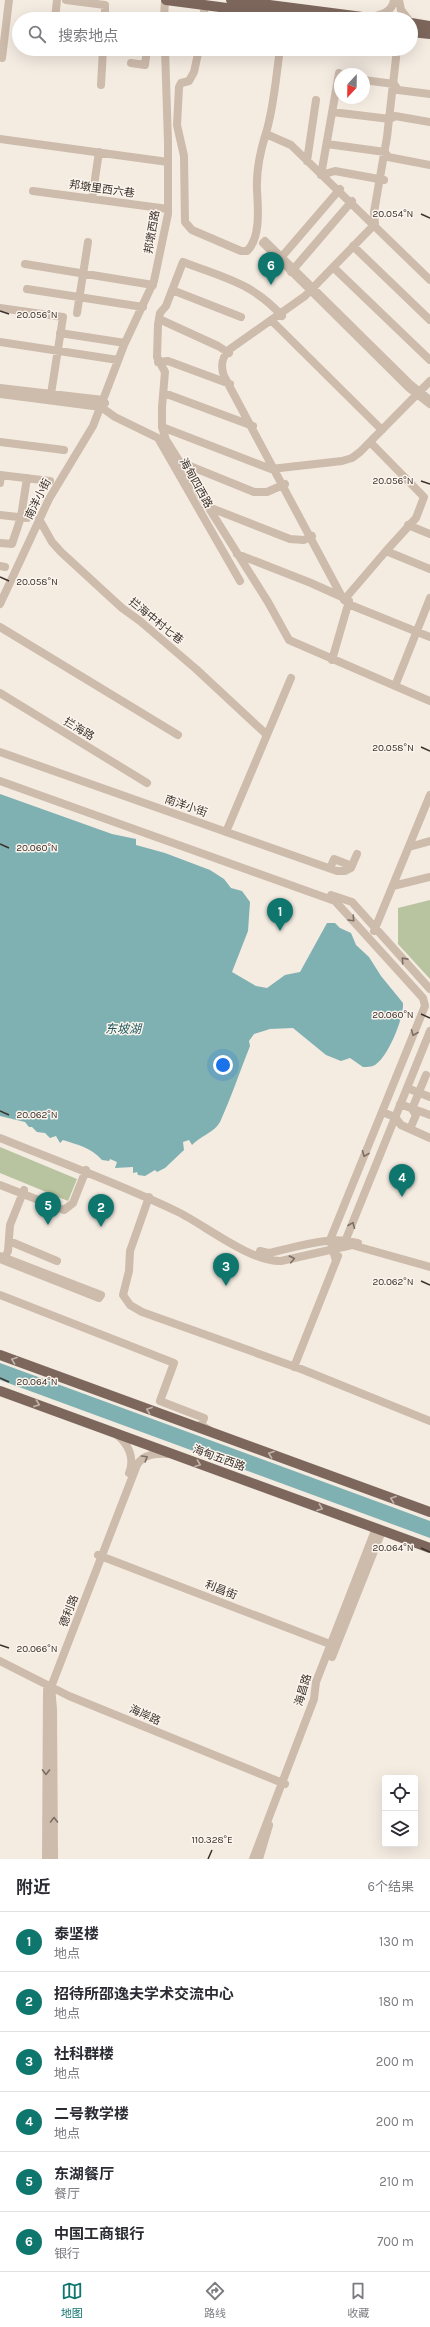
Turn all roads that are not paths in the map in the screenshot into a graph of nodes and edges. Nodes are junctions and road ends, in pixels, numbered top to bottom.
1 (9, 0) edge
2 (57, 0) edge
3 (66, 0) edge
4 (166, 0) edge
5 (231, 0) edge
6 (394, 0) edge
7 (399, 0) edge
8 (205, 5) junction
9 (56, 12) edge
10 (105, 12) edge
11 (165, 12) edge
12 (204, 12) edge
13 (251, 12) edge
14 (326, 12) edge
15 (387, 12) edge
16 (403, 12) edge
17 (418, 24) edge
18 (430, 26) edge
19 (418, 27) edge
20 (430, 34) edge
21 (103, 56) edge
22 (146, 56) edge
23 (165, 56) edge
24 (197, 56) edge
25 (279, 56) edge
26 (397, 56) edge
27 (401, 56) edge
28 (2, 58) dead end
29 (131, 63) dead end
30 (370, 81) edge
31 (101, 85) dead end
32 (396, 87) junction
33 (430, 94) edge
34 (316, 100) dead end
35 (334, 102) edge
36 (332, 112) junction
37 (392, 118) junction
38 (430, 122) edge
39 (266, 133) junction
40 (0, 139) edge
41 (327, 144) junction
42 (99, 152) junction
43 (386, 154) junction
44 (307, 160) junction
45 (168, 162) junction
46 (430, 165) edge
47 (322, 174) junction
48 (382, 180) junction
49 (33, 190) dead end
50 (339, 190) junction
51 (92, 199) junction
52 (353, 204) junction
53 (168, 208) junction
54 (375, 226) junction
55 (88, 242) dead end
56 (354, 247) junction
57 (25, 264) dead end
58 (334, 268) junction
59 (294, 272) junction
60 (84, 273) junction
61 (430, 277) edge
62 (430, 280) edge
63 (153, 284) junction
64 (27, 289) dead end
65 (172, 290) junction
66 (312, 291) junction
67 (80, 297) junction
68 (143, 306) junction
69 (0, 308) edge
70 (77, 313) dead end
71 (281, 315) junction
72 (241, 317) dead end
73 (159, 319) junction
74 (430, 320) edge
75 (272, 321) junction
76 (60, 332) junction
77 (0, 342) edge
78 (125, 343) junction
79 (58, 351) junction
80 (228, 353) junction
81 (118, 360) junction
82 (430, 360) edge
83 (158, 362) junction
84 (430, 381) edge
85 (230, 384) junction
86 (0, 388) edge
87 (164, 393) junction
88 (419, 393) junction
89 (0, 394) edge
90 (51, 394) junction
91 (430, 400) edge
92 (102, 403) junction
93 (430, 404) edge
94 (252, 426) junction
95 (162, 427) junction
96 (382, 430) junction
97 (0, 442) edge
98 (370, 442) junction
99 (64, 450) dead end
100 (180, 462) junction
101 (275, 469) junction
102 (0, 477) edge
103 (27, 478) junction
104 (50, 481) dead end
105 (284, 485) junction
106 (427, 498) edge
107 (206, 506) junction
108 (0, 515) edge
109 (24, 518) junction
110 (39, 519) junction
111 (408, 525) junction
112 (430, 534) edge
113 (311, 537) junction
114 (0, 543) edge
115 (386, 551) junction
116 (237, 554) junction
117 (430, 569) edge
118 (240, 581) dead end
119 (430, 598) edge
120 (346, 600) junction
121 (0, 604) edge
122 (0, 627) edge
123 (417, 630) junction
124 (430, 634) edge
125 (430, 638) edge
126 (332, 660) junction
127 (291, 678) dead end
128 (395, 686) junction
129 (0, 693) edge
130 (430, 701) edge
131 (266, 734) junction
132 (178, 735) dead end
133 (0, 752) edge
134 (0, 777) edge
135 (0, 781) edge
136 (147, 782) dead end
137 (430, 795) edge
138 (430, 803) edge
139 (226, 832) junction
140 (430, 842) edge
141 (411, 846) junction
142 (357, 854) dead end
143 (430, 874) edge
144 (430, 877) edge
145 (395, 884) junction
146 (377, 929) junction
147 (372, 941) junction
148 (430, 988) edge
149 (427, 1002) edge
150 (430, 1031) edge
151 (399, 1070) junction
152 (412, 1075) junction
153 (428, 1076) edge
154 (407, 1088) junction
155 (419, 1093) junction
156 (430, 1097) edge
157 (400, 1104) junction
158 (412, 1108) junction
159 (382, 1112) junction
160 (430, 1115) edge
161 (395, 1117) junction
162 (410, 1129) junction
163 (0, 1135) edge
164 (0, 1138) edge
165 (430, 1138) edge
166 (84, 1171) junction
167 (0, 1181) edge
168 (0, 1185) edge
169 (23, 1192) junction
170 (150, 1199) junction
171 (330, 1240) junction
172 (9, 1241) junction
173 (344, 1244) junction
174 (333, 1250) junction
175 (2, 1258) edge
176 (57, 1260) dead end
177 (336, 1260) junction
178 (430, 1264) edge
179 (430, 1267) edge
180 (0, 1295) edge
181 (0, 1355) edge
182 (295, 1366) junction
183 (0, 1391) edge
184 (430, 1418) edge
185 (430, 1421) edge
186 (114, 1433) junction
187 (218, 1435) junction
188 (172, 1454) junction
189 (430, 1512) edge
190 (379, 1529) junction
191 (430, 1548) edge
192 (100, 1556) junction
193 (333, 1645) junction
194 (0, 1661) edge
195 (49, 1686) junction
196 (283, 1783) junction
197 (46, 1859) edge
198 (54, 1859) edge
199 (253, 1859) edge
200 (259, 1859) edge

1 - 28 street
2 - 9 street
3 - 10 street
4 - 8 main road
4 - 11 street
5 - 14 main road
6 - 15 street
7 - 16 street
8 - 12 street
8 - 13 main road
17 - 18 main road
19 - 20 main road
21 - 31 street
22 - 29 street
23 - 45 street, 邦墩西路
24 - 39 street
25 - 39 street
26 - 32 street
27 - 32 street
30 - 32 street
32 - 33 street
32 - 37 street
34 - 44 street
35 - 36 street
36 - 37 street
36 - 41 street
37 - 38 street
37 - 43 street
39 - 44 street
40 - 42 street
41 - 43 street
41 - 47 street
42 - 45 street
42 - 51 street
43 - 46 street
43 - 48 street
44 - 47 street
45 - 53 street, 邦墩西路
47 - 48 street
47 - 50 street
48 - 54 street
49 - 51 street, 邦墩里西六巷
50 - 52 street
50 - 59 street
51 - 53 street, 邦墩里西六巷
52 - 54 street
52 - 59 street
53 - 63 street, 邦墩西路
54 - 56 street
54 - 61 street
54 - 62 street
55 - 60 street
56 - 58 street
56 - 74 street
57 - 60 street
58 - 66 street
58 - 82 street
59 - 66 street
60 - 63 street
60 - 67 street
63 - 68 street, 邦墩西路
64 - 67 street
65 - 71 street
65 - 72 street
65 - 73 street
66 - 71 street
66 - 88 street
67 - 68 street
67 - 70 street
68 - 78 street, 邦墩西路
69 - 76 street
71 - 75 street
73 - 80 street
73 - 83 street
75 - 80 street
75 - 96 street
76 - 78 street
76 - 79 street
77 - 79 street
78 - 81 street, 邦墩西路
79 - 81 street
79 - 90 street
80 - 85 street
81 - 92 street, 邦墩西路
83 - 85 street
83 - 87 street
84 - 88 street
85 - 94 street
86 - 90 street
87 - 94 street
87 - 95 street
88 - 91 street
88 - 93 street
88 - 96 street
89 - 92 street
90 - 92 street
92 - 110 street, 南洋小街
92 - 118 street, 海甸四西路
94 - 101 street
95 - 100 street
95 - 101 street
96 - 98 street
97 - 99 street
98 - 101 street
98 - 106 street
100 - 105 street
100 - 107 street
101 - 105 street
102 - 103 street
103 - 104 street
103 - 109 street
105 - 113 street
106 - 111 street
107 - 113 street
107 - 116 street
108 - 109 street
109 - 114 street
110 - 121 street, 南洋小街
110 - 131 street, 拦海中村七巷
111 - 112 street
111 - 115 street
113 - 120 street
115 - 117 street
115 - 120 street
116 - 120 street
116 - 126 street
119 - 123 street
120 - 123 street
120 - 126 street
122 - 132 street
123 - 124 street
123 - 125 street
123 - 128 street
126 - 128 street
127 - 131 street
128 - 130 street
129 - 136 street, 拦海路
131 - 139 street
133 - 139 street, 南洋小街
134 - 146 street
135 -> 147 street
137 - 141 street
138 - 141 street
139 - 142 street, 南洋小街
140 - 141 street
141 - 145 street
143 - 145 street
144 - 145 street
145 - 146 street
146 - 147 street
148 -> 146 street
147 - 149 street
149 -> 151 street
150 - 152 street
151 - 152 street
151 - 159 street
152 - 153 street
152 - 154 street
153 - 155 street
154 - 155 street
154 - 157 street
155 - 156 street
155 - 158 street
157 - 158 street
157 - 161 street
158 - 160 street
158 - 162 street
159 - 161 street
159 -> 171 street
161 - 162 street
173 -> 161 street
162 - 165 street
163 - 166 street
164 - 166 street
166 - 169 street
166 - 170 street
167 - 169 street
168 - 169 street
169 - 172 street
170 - 171 street
170 -> 174 street
170 - 182 street
171 - 173 street
171 - 174 street
172 - 175 street
172 - 176 street
173 - 174 street
173 - 177 street
173 - 178 street
173 - 179 street
174 - 177 street
175 - 175 street
177 - 182 street
180 - 187 street
187 -> 181 main road, 海甸五西路
182 - 184 street
182 - 185 street
183 -> 186 main road, 海甸五西路
186 - 188 main road, 海甸五西路
186 - 192 street, 德利路
189 -> 187 main road, 海甸五西路
188 -> 190 main road, 海甸五西路
192 -> 188 street, 德利路
190 - 191 main road, 海甸五西路
190 - 193 street, 海昌路
192 - 193 street, 利昌街
192 - 195 street, 德利路
193 - 196 street, 海昌路
194 - 195 street, 海岸路
195 - 196 street, 海岸路
195 -> 197 street, 德利路
198 -> 195 street, 德利路
196 - 199 street, 海昌路
196 - 200 street, 海昌路

